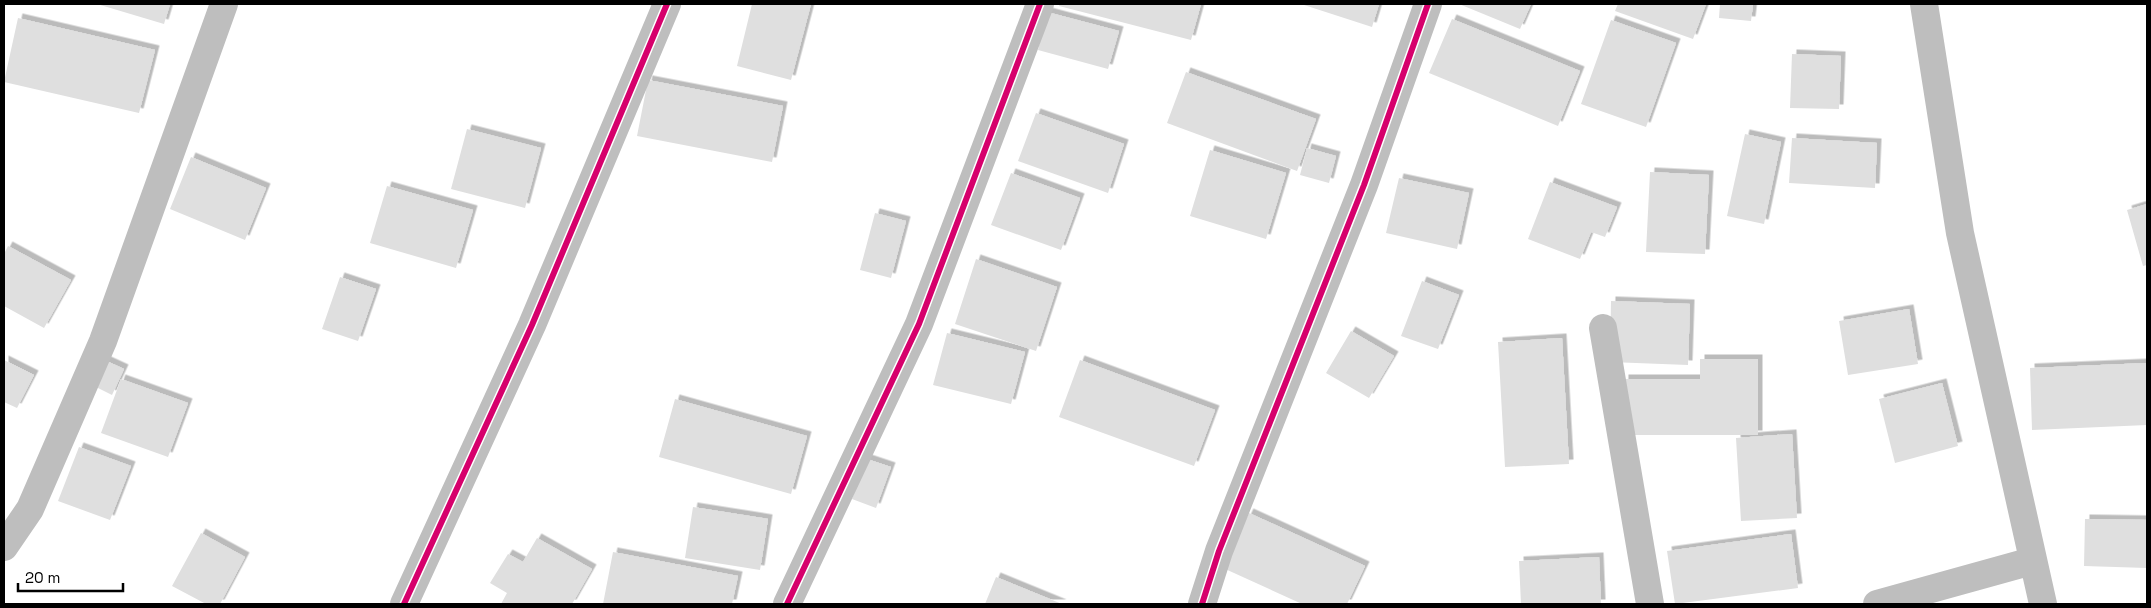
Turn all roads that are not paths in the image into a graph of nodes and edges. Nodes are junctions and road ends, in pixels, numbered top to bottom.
1 (224, 4) edge
2 (667, 4) edge
3 (1040, 4) edge
4 (1428, 4) edge
5 (1924, 4) edge
6 (1603, 328) dead end
7 (4, 548) edge
8 (2032, 561) junction
9 (404, 604) edge
10 (787, 604) edge
11 (1202, 604) edge
12 (1650, 604) edge
13 (1877, 604) edge
14 (2043, 604) edge

1 - 7 street
2 - 9 street
3 - 10 street
4 - 11 street
5 - 8 street
6 - 12 street
8 - 13 street
8 - 14 street

